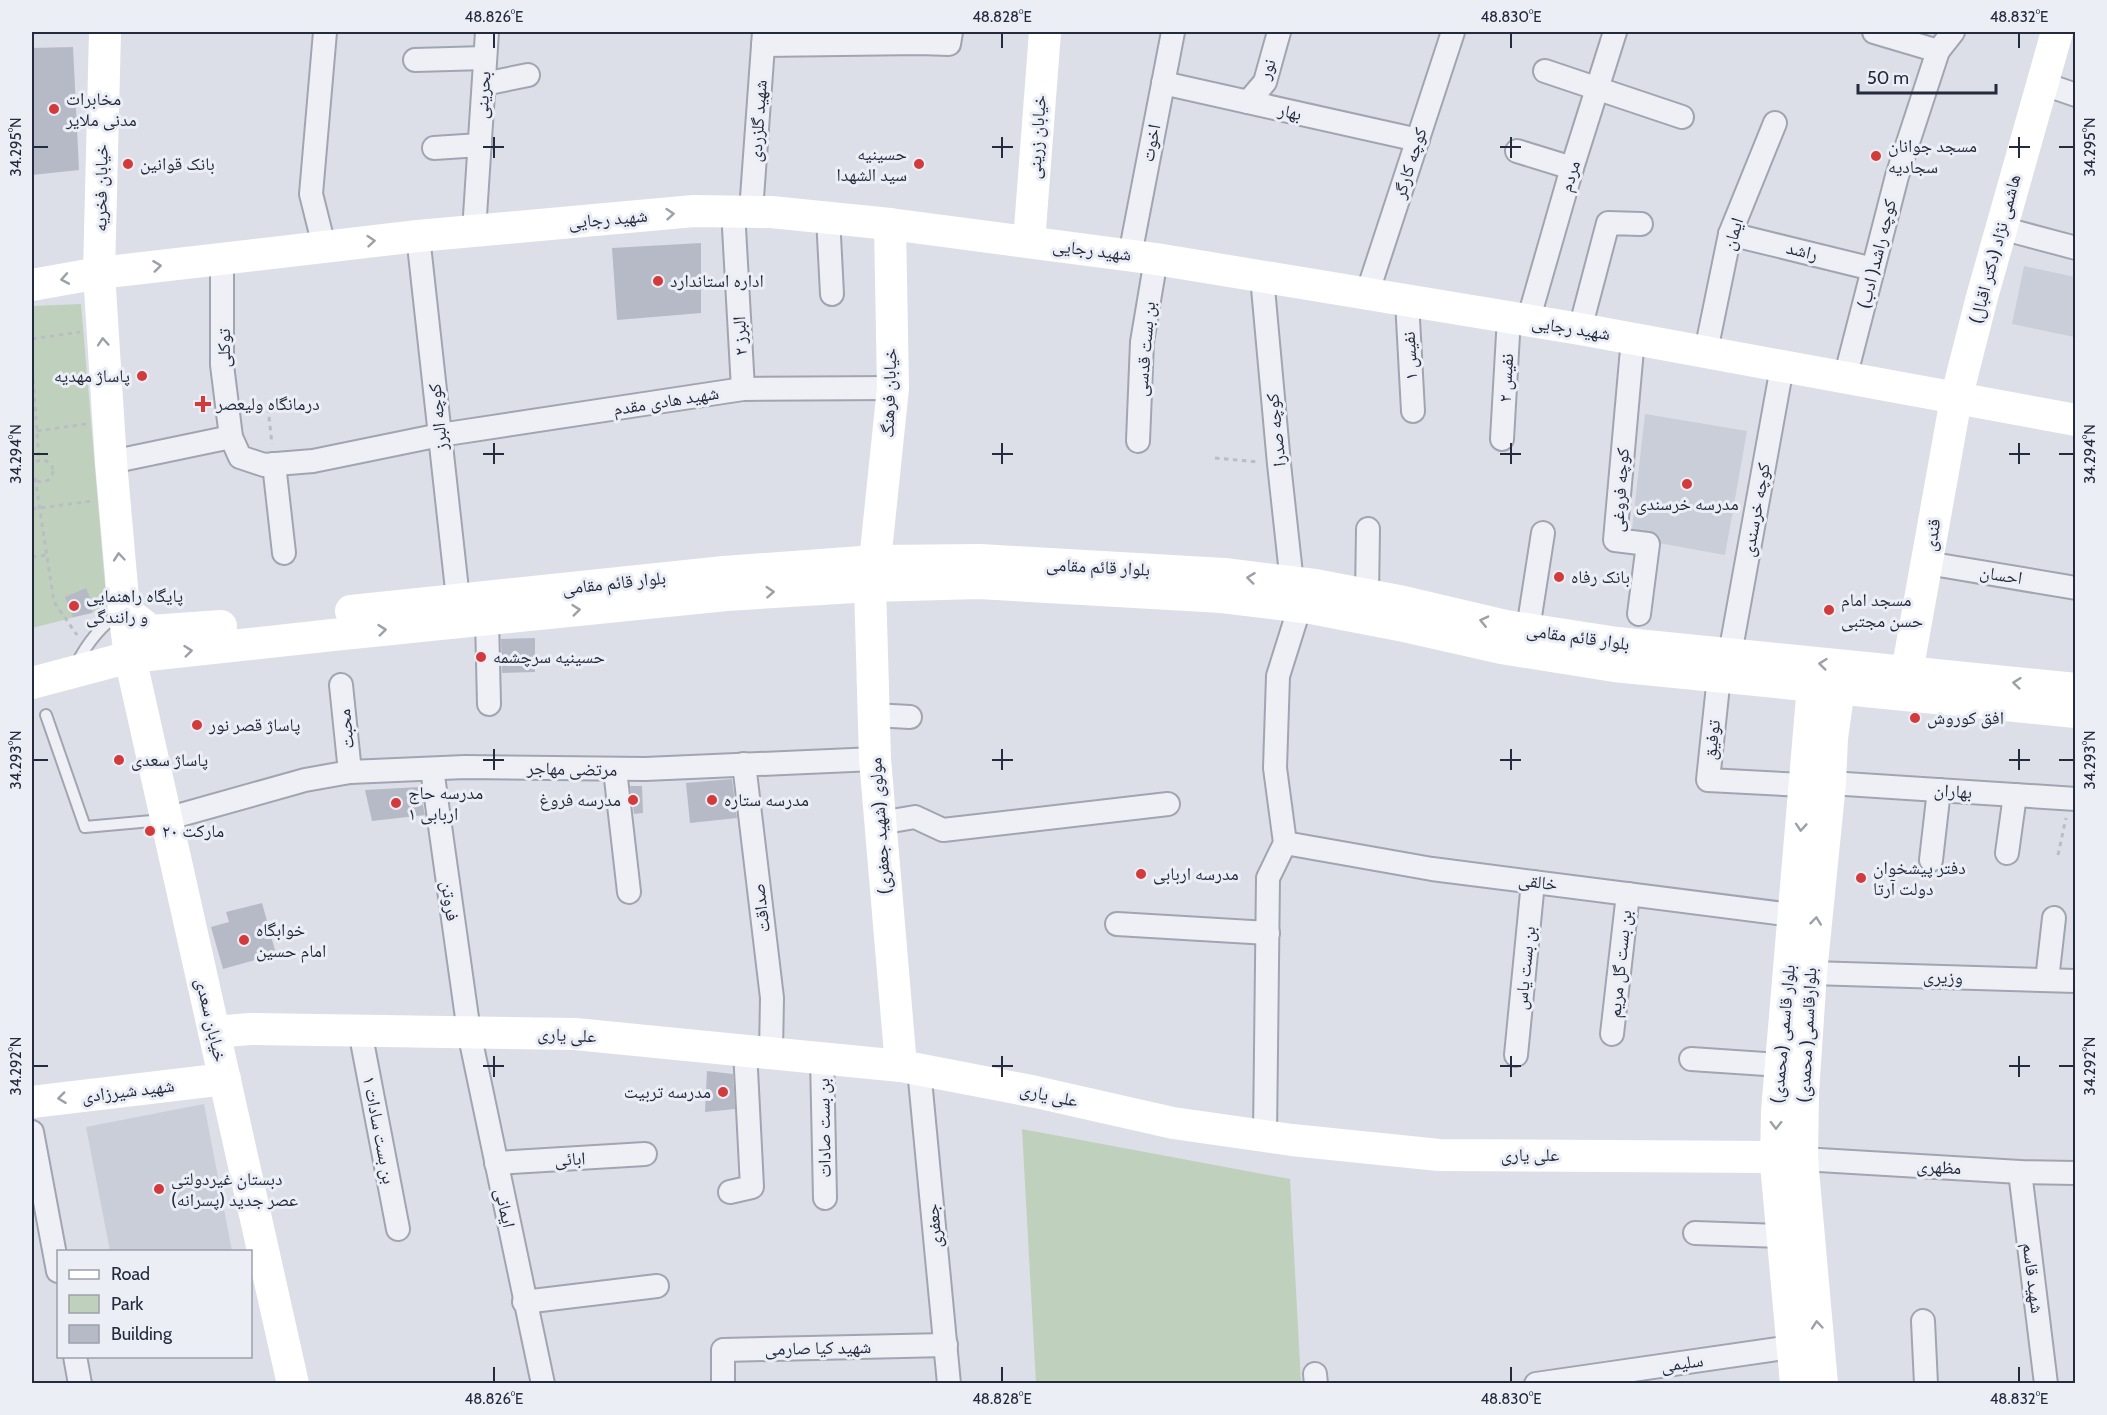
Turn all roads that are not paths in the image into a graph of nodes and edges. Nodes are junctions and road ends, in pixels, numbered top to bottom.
1 (105, 32) edge
2 (325, 32) edge
3 (487, 32) edge
4 (951, 32) edge
5 (1045, 32) edge
6 (1173, 32) edge
7 (1280, 32) edge
8 (1453, 32) edge
9 (1615, 32) edge
10 (1874, 32) edge
11 (1953, 32) edge
12 (2056, 32) edge
13 (920, 37) edge
14 (764, 38) edge
15 (1938, 51) junction
16 (485, 58) junction
17 (415, 60) dead end
18 (1545, 71) dead end
19 (528, 75) dead end
20 (1163, 83) junction
21 (2041, 83) junction
22 (484, 84) junction
23 (1598, 88) junction
24 (2076, 95) edge
25 (1248, 102) junction
26 (1682, 117) dead end
27 (1775, 123) dead end
28 (1418, 140) junction
29 (480, 145) junction
30 (434, 148) dead end
31 (1517, 151) dead end
32 (1572, 168) junction
33 (742, 211) junction
34 (828, 217) junction
35 (890, 224) junction
36 (1641, 224) dead end
37 (2001, 228) junction
38 (474, 231) junction
39 (1730, 234) junction
40 (418, 236) junction
41 (1029, 242) junction
42 (324, 246) junction
43 (2076, 248) edge
44 (1143, 257) junction
45 (222, 258) junction
46 (1873, 269) junction
47 (99, 273) junction
48 (1262, 277) junction
49 (32, 285) edge
50 (832, 294) dead end
51 (1367, 294) junction
52 (1407, 301) junction
53 (1518, 319) junction
54 (1580, 329) junction
55 (1633, 338) junction
56 (1706, 351) junction
57 (1782, 367) junction
58 (1845, 378) junction
59 (892, 388) junction
60 (743, 389) junction
61 (1956, 399) junction
62 (1413, 411) dead end
63 (2076, 420) edge
64 (440, 435) junction
65 (231, 437) junction
66 (1502, 439) dead end
67 (1138, 441) dead end
68 (111, 462) junction
69 (274, 464) junction
70 (1368, 529) dead end
71 (1543, 533) dead end
72 (284, 553) dead end
73 (1928, 563) junction
74 (873, 573) junction
75 (687, 587) junction
76 (2076, 588) edge
77 (1296, 594) junction
78 (1367, 596) junction
79 (458, 599) junction
80 (124, 610) junction
81 (1402, 614) junction
82 (1639, 614) dead end
83 (487, 619) junction
84 (1528, 629) junction
85 (130, 657) junction
86 (1724, 665) junction
87 (53, 670) edge
88 (1907, 672) junction
89 (341, 685) dead end
90 (1826, 686) junction
91 (2076, 690) edge
92 (139, 698) junction
93 (489, 704) dead end
94 (2076, 712) edge
95 (46, 715) dead end
96 (873, 715) junction
97 (910, 717) dead end
98 (875, 759) junction
99 (744, 764) junction
100 (432, 769) junction
101 (615, 770) junction
102 (350, 772) junction
103 (1816, 784) junction
104 (1939, 790) junction
105 (2015, 795) junction
106 (2073, 799) edge
107 (1168, 804) dead end
108 (166, 819) junction
109 (880, 823) junction
110 (1285, 843) junction
111 (2007, 853) dead end
112 (1931, 860) dead end
113 (1533, 882) junction
114 (629, 892) dead end
115 (1628, 894) junction
116 (1792, 915) junction
117 (2054, 918) dead end
118 (1117, 924) dead end
119 (1268, 933) junction
120 (1811, 973) junction
121 (2047, 980) junction
122 (2076, 981) edge
123 (360, 1031) junction
124 (214, 1032) junction
125 (469, 1032) junction
126 (1612, 1034) dead end
127 (758, 1051) junction
128 (1516, 1054) dead end
129 (822, 1058) junction
130 (1691, 1059) dead end
131 (1780, 1065) junction
132 (910, 1067) junction
133 (225, 1079) junction
134 (32, 1102) edge
135 (32, 1132) edge
136 (1265, 1136) junction
137 (645, 1154) dead end
138 (1789, 1158) junction
139 (496, 1163) junction
140 (2020, 1172) junction
141 (2076, 1173) edge
142 (730, 1192) dead end
143 (825, 1198) dead end
144 (398, 1229) dead end
145 (1695, 1233) dead end
146 (1781, 1236) junction
147 (57, 1266) edge
148 (657, 1286) dead end
149 (524, 1302) junction
150 (1923, 1321) dead end
151 (946, 1345) junction
152 (1791, 1347) junction
153 (75, 1358) edge
154 (80, 1383) edge
155 (293, 1383) edge
156 (543, 1383) edge
157 (723, 1383) edge
158 (949, 1383) edge
159 (1536, 1383) edge
160 (1796, 1383) edge
161 (1822, 1383) edge
162 (1926, 1383) edge
163 (2046, 1383) edge

1 - 47 main road, خیابان فخریه
2 - 42 street
3 - 16 street, بحرینی
4 - 13 street
5 - 41 main road, خیابان زرینی
6 - 20 street, اخوت
7 - 25 street, نور
8 - 28 street, کوچه کارگر
9 - 23 street, مردم
10 - 15 street
11 - 15 street, کوچه راشد( ادب)
12 - 21 main road, هاشمی نژاد (دکتر اقبال)
13 - 14 street
14 - 33 street, شهید گلزردی
15 - 46 street, کوچه راشد( ادب)
16 - 17 street
16 - 22 street, بحرینی
18 - 23 street
19 - 22 street
20 - 25 street, بهار
20 - 44 street, اخوت
21 - 24 street
21 - 37 main road, هاشمی نژاد (دکتر اقبال)
22 - 29 street, بحرینی
23 - 26 street
23 - 32 street, مردم
25 - 28 street, بهار
27 - 39 street, ایمان
28 - 51 street, کوچه کارگر
29 - 30 street
29 - 38 street, بحرینی
31 - 32 street
32 - 53 street, مردم
33 - 34 main road, شهید رجایی
38 -> 33 main road, شهید رجایی
33 - 60 street, البرز ۲
34 - 35 main road, شهید رجایی
34 - 50 street
35 - 41 main road, شهید رجایی
35 - 59 main road, خیابان فرهنگ
36 - 54 street
37 - 43 street
37 - 61 main road, هاشمی نژاد (دکتر اقبال)
38 - 40 main road, شهید رجایی
39 - 46 street, راشد
39 - 56 street, ایمان
42 -> 40 main road, شهید رجایی
40 - 64 street, کوچه البرز
41 - 44 main road, شهید رجایی
42 - 45 main road, شهید رجایی
44 - 48 main road, شهید رجایی
44 - 67 street, بن بست قدسی
47 -> 45 main road, شهید رجایی
45 - 65 street, توکلی
46 - 58 street, کوچه راشد( ادب)
47 -> 49 main road, شهید رجایی
68 -> 47 main road, خیابان فخریه
48 - 51 main road, شهید رجایی
48 - 77 street, کوچه صدرا
51 - 52 main road, شهید رجایی
52 - 53 main road, شهید رجایی
52 - 62 street, نفیس ‍۱
53 - 54 main road, شهید رجایی
53 - 66 street, نفیس ۲
54 - 55 main road, شهید رجایی
55 - 56 main road, شهید رجایی
55 - 82 street, کوچه فروغی
56 - 57 main road, شهید رجایی
57 - 58 main road, شهید رجایی
57 - 86 street, کوچه خرسندی
58 - 61 main road, شهید رجایی
59 - 60 street, شهید هادی مقدم
59 - 74 main road, خیابان فرهنگ
60 - 64 street, شهید هادی مقدم
61 - 63 main road, شهید رجایی
61 - 73 main road, قندی
64 - 69 street, شهید هادی مقدم
64 - 79 street, کوچه البرز
65 - 68 street
65 - 69 street, شهید هادی مقدم
80 -> 68 main road, خیابان سعدی
69 - 72 street
70 - 78 street
71 - 84 street
73 - 76 street, احسان
73 - 88 main road, قندی
74 - 75 main road, بلوار قائم مقامی
74 - 77 main road, بلوار قائم مقامی
74 - 96 main road, مولوی (شهید جعفری)
75 - 79 main road, بلوار قائم مقامی
83 -> 75 main road, بلوار قائم مقامی
77 - 78 main road, بلوار قائم مقامی
77 - 81 main road, بلوار قائم مقامی
77 - 110 street
78 - 81 main road, بلوار قائم مقامی
79 - 80 main road, بلوار قائم مقامی
80 - 85 main road, خیابان سعدی
80 - 87 lane
84 -> 81 main road, بلوار قائم مقامی
81 - 86 main road, بلوار قائم مقامی
85 -> 83 main road, بلوار قائم مقامی
83 - 93 street
84 - 86 main road, بلوار قائم مقامی
85 - 87 main road, بلوار قائم مقامی
85 - 92 main road, خیابان سعدی
88 -> 86 main road, بلوار قائم مقامی
86 - 90 main road, بلوار قائم مقامی
86 - 103 street, توفیق
87 - 92 main road
91 -> 88 main road, بلوار قائم مقامی
89 - 102 street, محبت
90 - 94 main road, بلوار قائم مقامی
90 - 103 main road, بلوار قاسمی (محمدی)
92 - 108 main road, خیابان سعدی
95 - 108 lane
96 - 97 street
96 - 98 main road, مولوی (شهید جعفری)
98 - 99 street, مرتضی مهاجر
98 - 109 main road, مولوی (شهید جعفری)
99 - 101 street, مرتضی مهاجر
99 - 127 street, صداقت
100 - 101 street, مرتضی مهاجر
100 - 102 street, مرتضی مهاجر
100 - 125 street, فروتن
101 - 114 street
102 - 108 street, مرتضی مهاجر
103 - 104 street, بهاران
103 -> 116 main road, بلوار قاسمی (محمدی)
120 -> 103 main road, بلوارقاسمی( محمدی)
104 - 105 street, بهاران
104 - 112 street
105 - 106 street, بهاران
105 - 111 street
107 - 109 street
108 - 124 main road, خیابان سعدی
109 - 132 main road, مولوی (شهید جعفری)
110 - 113 street, خالقی
110 - 119 street
113 - 115 street, خالقی
113 - 128 street, بن بست یاس
115 - 116 street, خالقی
115 - 126 street, بن بست گل مریم
116 - 131 main road, بلوار قاسمی (محمدی)
117 - 121 street
118 - 119 street
119 - 136 street
120 - 121 street, وزیری
120 - 138 main road, بلوارقاسمی( محمدی)
121 - 122 street, وزیری
123 - 124 main road, علی یاری
123 - 125 main road, علی یاری
123 - 144 street, بن بست سادات ۱
124 - 133 main road, خیابان سعدی
125 - 127 main road, علی یاری
125 - 139 street, ایمانی
127 - 129 main road, علی یاری
127 - 142 street, صداقت
129 - 132 main road, علی یاری
129 - 143 street, بن بست صادات
130 - 131 street
131 -> 138 main road, بلوار قاسمی (محمدی)
132 - 136 main road, علی یاری
132 - 151 street, جعفری
133 -> 134 main road, شهید شیرزادی
133 - 155 main road, خیابان سعدی
135 - 147 street
136 - 138 main road, علی یاری
137 - 139 street, ابائی
138 - 140 street, مظهری
138 - 146 main road, بلوار قاسمی (محمدی)
161 -> 138 main road, بلوارقاسمی( محمدی)
139 - 149 street, ایمانی
140 - 141 street, مظهری
140 - 163 street, شهید قاسم
145 - 146 street
146 - 152 main road, بلوار قاسمی (محمدی)
148 - 149 street
149 - 156 street, ایمانی
150 - 162 street
151 - 157 street, شهید کیا صارمی
151 - 158 street, جعفری
152 - 159 street, سلیمی
152 - 160 main road, بلوار قاسمی (محمدی)
153 - 154 street

